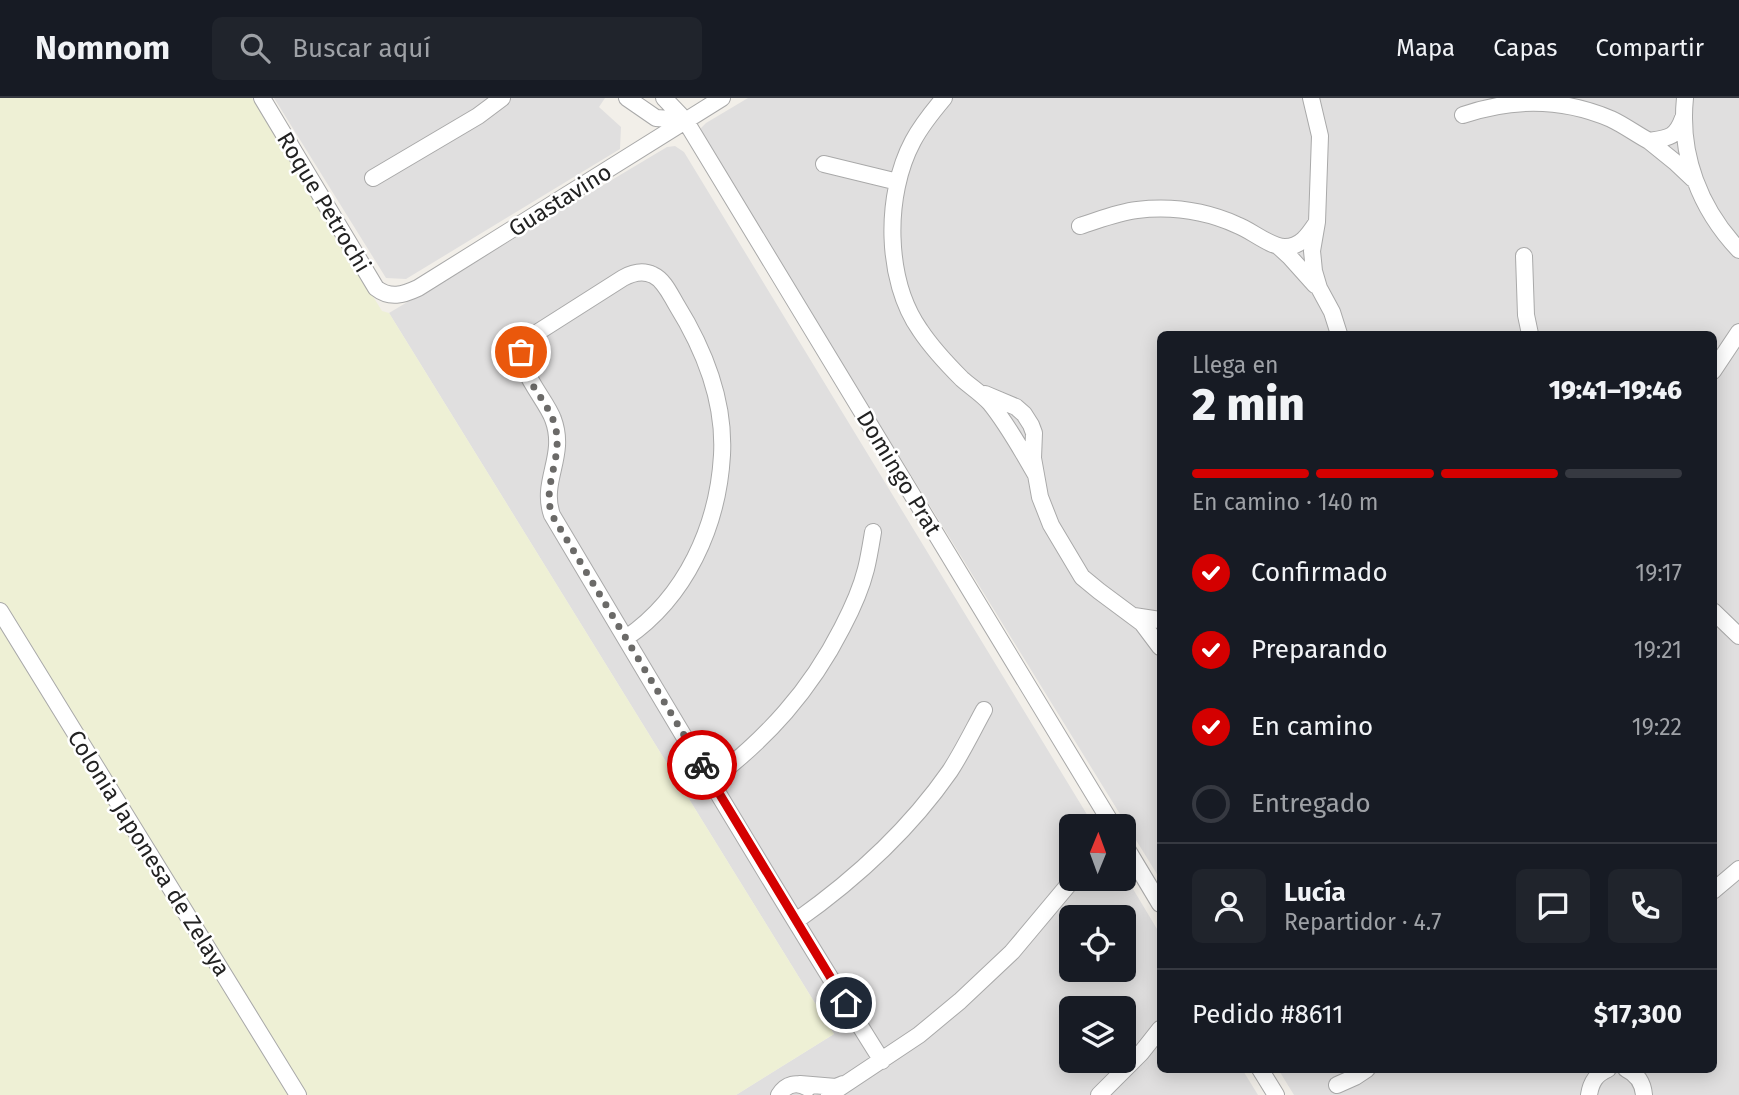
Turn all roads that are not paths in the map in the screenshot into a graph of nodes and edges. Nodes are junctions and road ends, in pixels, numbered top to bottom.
1 (262, 98) edge
2 (502, 98) edge
3 (664, 98) edge
4 (722, 98) edge
5 (944, 98) edge
6 (1311, 98) edge
7 (1685, 98) edge
8 (637, 101) edge
9 (1463, 115) dead end
10 (1683, 118) junction
11 (685, 120) junction
12 (1649, 141) junction
13 (824, 164) dead end
14 (373, 178) dead end
15 (1693, 178) junction
16 (898, 182) junction
17 (1317, 222) junction
18 (1080, 226) dead end
19 (1278, 246) junction
20 (1739, 250) edge
21 (1524, 256) dead end
22 (1319, 288) junction
23 (395, 296) joint
24 (1338, 331) edge
25 (1529, 331) edge
26 (1739, 331) edge
27 (1717, 365) edge
28 (873, 532) dead end
29 (0, 611) edge
30 (1132, 615) junction
31 (1717, 615) edge
32 (1157, 620) edge
33 (1739, 636) edge
34 (626, 638) junction
35 (1157, 639) edge
36 (984, 710) dead end
37 (711, 781) junction
38 (1106, 814) edge
39 (1136, 864) edge
40 (1739, 869) edge
41 (1717, 888) edge
42 (1063, 891) edge
43 (1157, 899) edge
44 (796, 922) junction
45 (1157, 1034) edge
46 (882, 1060) junction
47 (1262, 1073) edge
48 (1361, 1073) edge
49 (1595, 1073) edge
50 (1633, 1073) edge
51 (800, 1084) junction
52 (845, 1084) junction
53 (1337, 1085) dead end
54 (298, 1095) edge
55 (779, 1095) edge
56 (814, 1095) edge
57 (829, 1095) edge
58 (1099, 1095) edge
59 (1276, 1095) edge
60 (1590, 1095) edge
61 (1644, 1095) edge

1 - 23 street, Roque Petrochi
2 - 14 street
3 - 11 street, Domingo Prat
4 - 11 street, Guastavino
5 - 16 street
6 - 17 street
7 - 10 street
8 - 11 street
9 - 12 street
10 - 12 street
10 - 15 street
11 - 23 street, Guastavino
11 - 38 street, Domingo Prat
12 - 15 street
13 - 16 street
15 - 20 street
16 - 30 street
17 - 19 street
17 - 22 street
18 - 19 street
19 - 22 street
21 - 25 street
22 - 24 street
26 - 27 street
28 - 37 street
29 - 54 street, Colonia Japonesa de Zelaya
30 - 32 street
30 - 35 street
31 - 33 street
34 - 34 street
34 - 37 street
36 - 44 street
37 - 44 street
39 - 43 street
40 - 41 street
42 - 46 street
44 - 46 street
45 - 58 street
46 - 52 street
47 - 59 street
48 - 53 street
49 - 60 street
50 - 61 street
51 - 52 street
51 - 55 street
51 - 56 street
52 - 57 street

